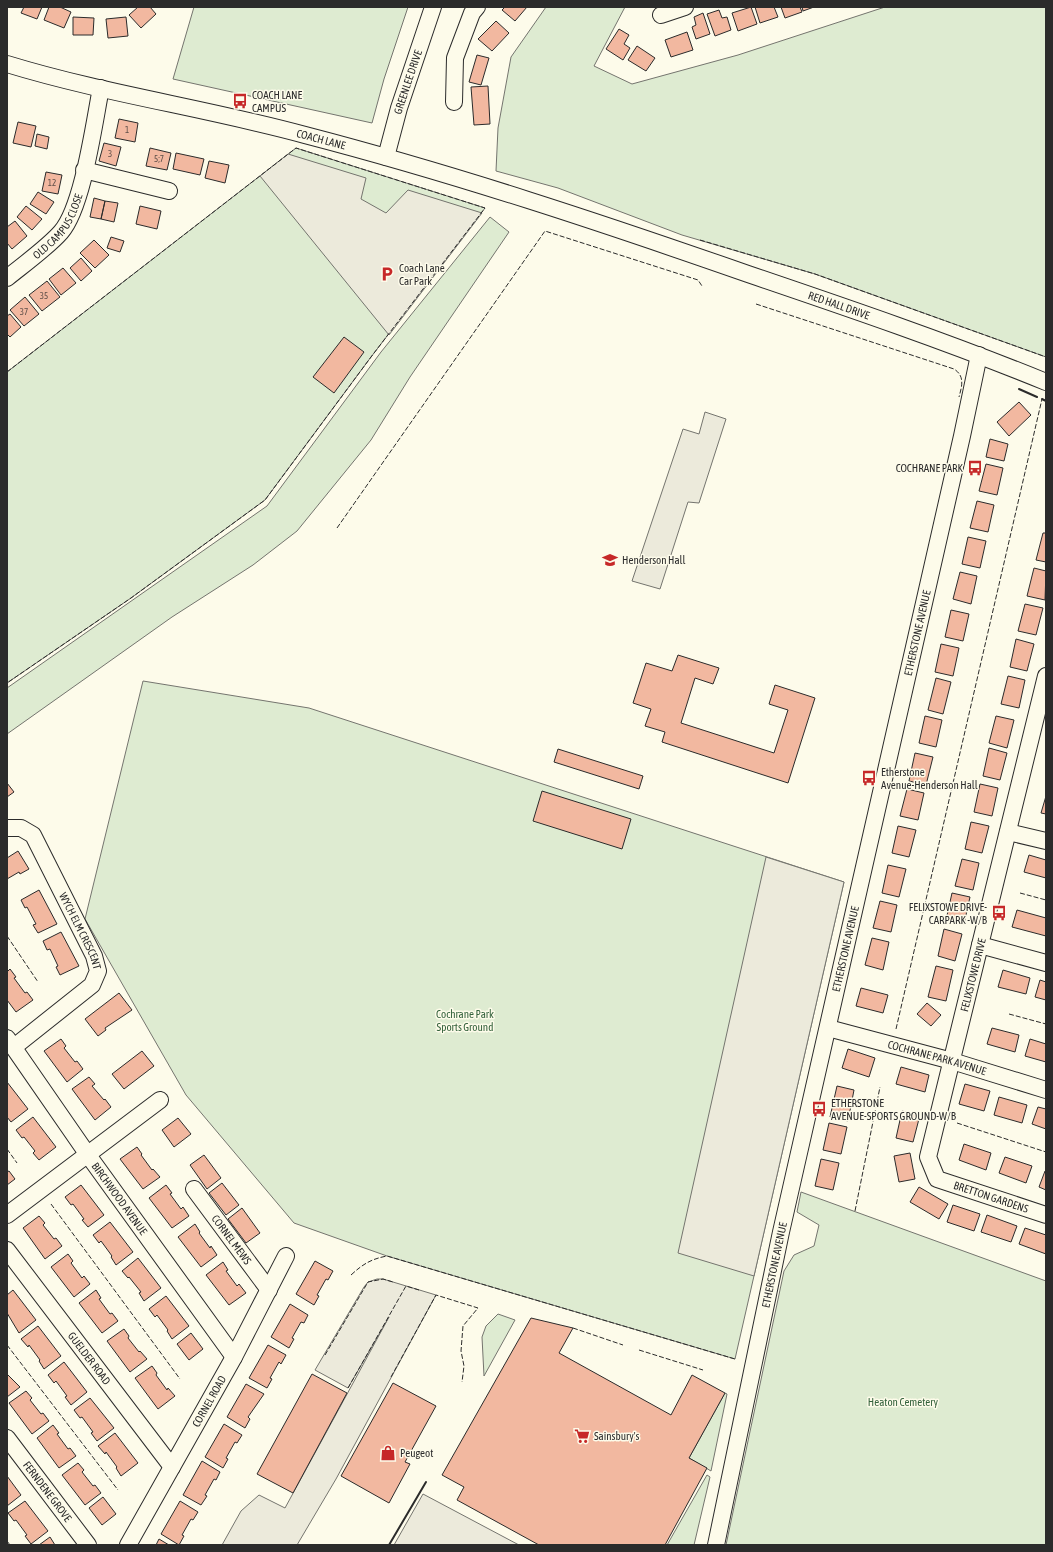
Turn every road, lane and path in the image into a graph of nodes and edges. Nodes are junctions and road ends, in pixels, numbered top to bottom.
1 (433, 7) edge
2 (476, 7) edge
3 (685, 7) edge
4 (661, 15) dead end
5 (7, 64) edge
6 (101, 88) junction
7 (454, 102) dead end
8 (386, 157) junction
9 (84, 170) junction
10 (169, 191) dead end
11 (630, 233) joint
12 (10, 270) edge
13 (979, 355) junction
14 (1046, 382) edge
15 (1046, 676) edge
16 (1041, 718) edge
17 (7, 828) edge
18 (1008, 832) junction
19 (1046, 841) edge
20 (980, 945) junction
21 (1046, 963) edge
22 (828, 1028) junction
23 (10, 1043) edge
24 (952, 1061) junction
25 (1046, 1090) edge
26 (160, 1100) dead end
27 (88, 1155) junction
28 (937, 1179) joint
29 (194, 1189) dead end
30 (7, 1215) edge
31 (1046, 1215) edge
32 (7, 1250) edge
33 (286, 1256) dead end
34 (269, 1290) junction
35 (234, 1357) junction
36 (7, 1438) edge
37 (172, 1467) junction
38 (88, 1545) edge
39 (128, 1545) edge
40 (716, 1545) edge

1 - 8 street, GREENLEE DRIVE
2 - 7 street
3 - 4 street
5 - 6 street, COACH LANE
6 - 8 street, COACH LANE
6 - 9 street, OLD CAMPUS CLOSE
8 - 11 street, COACH LANE
9 - 10 street
9 - 12 street, OLD CAMPUS CLOSE
11 - 13 street, RED HALL DRIVE
13 - 14 street, RED HALL DRIVE
13 - 22 street, ETHERSTONE AVENUE
15 - 16 street, FELIXSTOWE DRIVE
16 - 18 street, FELIXSTOWE DRIVE
17 - 23 street, WYCH ELM CRESCENT
18 - 19 street
18 - 20 street, FELIXSTOWE DRIVE
20 - 21 street
20 - 24 street, FELIXSTOWE DRIVE
22 - 24 street, COCHRANE PARK AVENUE
22 - 40 street, ETHERSTONE AVENUE
23 - 27 street, BIRCHWOOD AVENUE
24 - 25 street, COCHRANE PARK AVENUE
24 - 28 street, FELIXSTOWE DRIVE
26 - 27 street
27 - 30 street
27 - 35 street, BIRCHWOOD AVENUE
28 - 31 street, BRETTON GARDENS
29 - 34 street, CORNEL MEWS
32 - 37 street, GUELDER ROAD
33 - 34 street, CORNEL ROAD
34 - 35 street, CORNEL ROAD
35 - 37 street, CORNEL ROAD
36 - 38 street, FERNDENE GROVE
37 - 39 street, CORNEL ROAD

